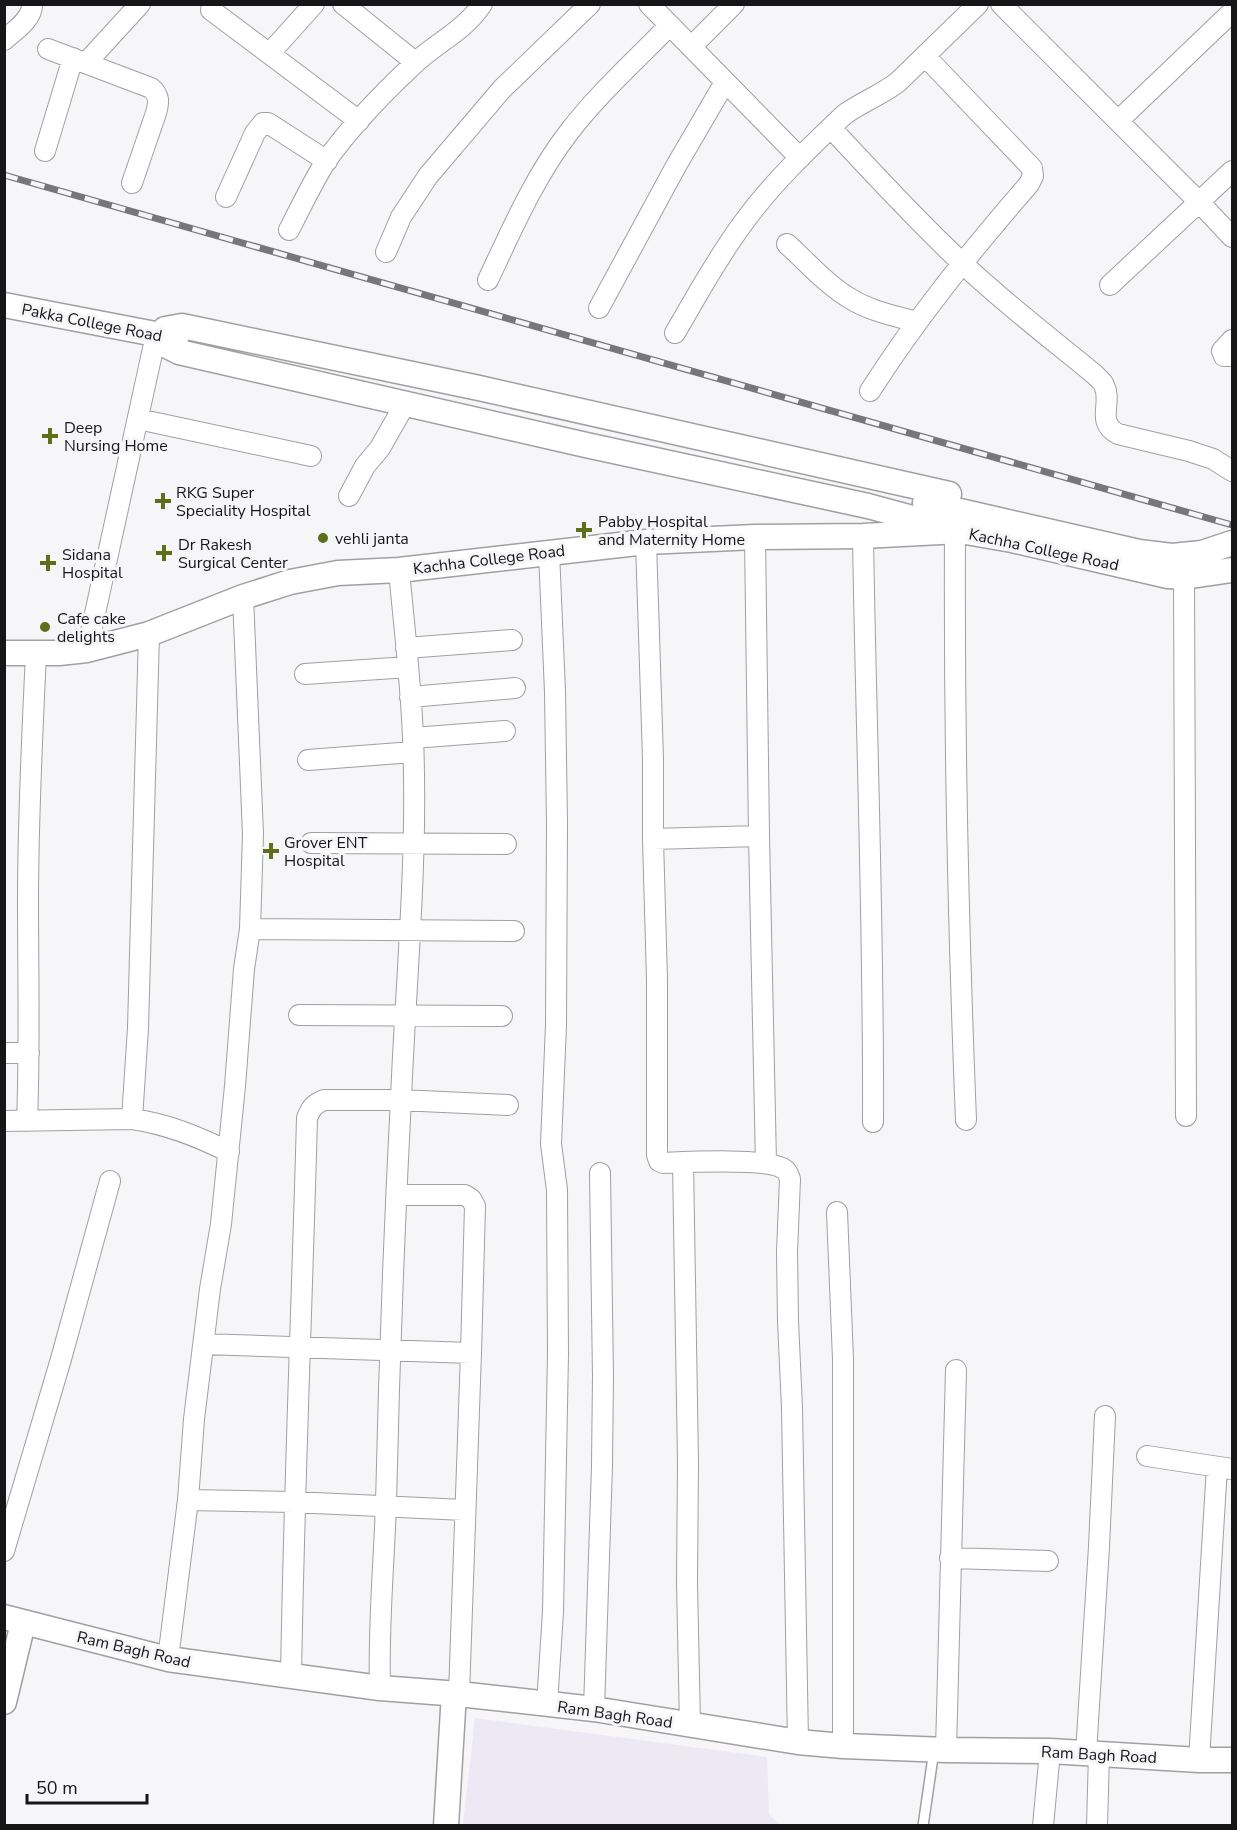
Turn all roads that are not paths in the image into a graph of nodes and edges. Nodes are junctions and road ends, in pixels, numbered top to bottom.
1 (32, 4) edge
2 (140, 4) edge
3 (314, 4) edge
4 (343, 4) edge
5 (482, 4) edge
6 (590, 4) edge
7 (649, 4) edge
8 (734, 4) edge
9 (978, 4) edge
10 (1001, 4) edge
11 (211, 10) dead end
12 (1233, 12) edge
13 (670, 25) junction
14 (4, 40) edge
15 (691, 47) junction
16 (48, 49) dead end
17 (270, 53) junction
18 (925, 56) junction
19 (80, 61) junction
20 (415, 62) junction
21 (725, 82) junction
22 (359, 121) junction
23 (1118, 121) junction
24 (831, 128) junction
25 (45, 151) dead end
26 (800, 158) junction
27 (327, 161) junction
28 (1233, 171) edge
29 (132, 183) dead end
30 (226, 197) dead end
31 (1199, 202) junction
32 (289, 230) dead end
33 (1233, 237) edge
34 (787, 244) dead end
35 (386, 252) dead end
36 (962, 263) junction
37 (488, 280) dead end
38 (1110, 285) dead end
39 (4, 305) edge
40 (599, 308) dead end
41 (917, 322) junction
42 (675, 333) dead end
43 (165, 336) junction
44 (1233, 340) edge
45 (1233, 356) edge
46 (870, 391) dead end
47 (405, 404) junction
48 (138, 418) junction
49 (311, 456) dead end
50 (1233, 471) edge
51 (949, 494) dead end
52 (348, 496) dead end
53 (957, 532) junction
54 (863, 536) junction
55 (755, 537) junction
56 (646, 542) junction
57 (1233, 543) edge
58 (549, 552) junction
59 (399, 570) junction
60 (1233, 570) edge
61 (1184, 577) junction
62 (243, 597) junction
63 (149, 634) junction
64 (512, 640) dead end
65 (87, 650) junction
66 (4, 653) edge
67 (36, 654) junction
68 (407, 657) junction
69 (305, 674) dead end
70 (515, 688) dead end
71 (410, 697) junction
72 (505, 730) dead end
73 (413, 745) junction
74 (308, 760) dead end
75 (759, 836) junction
76 (653, 839) junction
77 (413, 842) junction
78 (311, 843) dead end
79 (506, 844) dead end
80 (250, 929) junction
81 (411, 930) junction
82 (514, 932) dead end
83 (299, 1015) dead end
84 (406, 1016) junction
85 (502, 1016) dead end
86 (4, 1053) edge
87 (29, 1053) junction
88 (400, 1100) junction
89 (508, 1105) dead end
90 (1186, 1116) dead end
91 (132, 1119) junction
92 (966, 1120) dead end
93 (4, 1121) edge
94 (27, 1121) junction
95 (873, 1122) dead end
96 (229, 1152) junction
97 (683, 1162) junction
98 (766, 1163) junction
99 (600, 1173) dead end
100 (110, 1181) dead end
101 (397, 1195) junction
102 (837, 1212) dead end
103 (204, 1344) junction
104 (300, 1346) junction
105 (389, 1350) junction
106 (471, 1353) junction
107 (956, 1370) dead end
108 (1105, 1416) dead end
109 (1147, 1456) dead end
110 (1225, 1468) edge
111 (188, 1500) junction
112 (294, 1502) junction
113 (386, 1508) junction
114 (464, 1510) junction
115 (4, 1551) edge
116 (950, 1558) junction
117 (1048, 1561) dead end
118 (14, 1620) edge
119 (168, 1659) junction
120 (291, 1677) junction
121 (380, 1688) junction
122 (456, 1694) junction
123 (4, 1702) edge
124 (547, 1704) junction
125 (594, 1709) junction
126 (690, 1725) junction
127 (798, 1742) junction
128 (843, 1746) junction
129 (940, 1750) junction
130 (1050, 1751) junction
131 (1093, 1754) junction
132 (1199, 1760) junction
133 (1233, 1760) edge
134 (447, 1826) edge
135 (923, 1826) edge
136 (1043, 1826) edge
137 (1097, 1826) edge

1 - 14 street
2 - 19 street
3 - 17 street
4 - 20 street
5 - 20 street
6 - 35 street
7 - 13 street
8 - 15 street
9 - 18 street
10 - 23 street
11 - 17 street
12 - 23 street
13 - 15 street
13 - 37 street
15 - 21 street
16 - 19 street
17 - 22 street
18 - 24 street
18 - 36 street
19 - 25 street
19 - 29 street
20 - 22 street
21 - 26 street
21 - 40 street
22 - 27 street
23 - 31 street
24 - 26 street
24 - 36 street
26 - 42 street
27 - 30 street
27 - 32 street
28 - 31 street
31 - 33 street
31 - 38 street
34 - 41 street
36 - 41 street
36 - 50 street
39 - 43 street, Pakka College Road
41 - 46 street
43 - 47 street
43 - 48 street
43 - 51 street
43 - 57 street, Pakka College Road
44 - 45 street
47 - 52 street
47 - 53 street
48 - 49 street
48 - 65 street
53 - 54 street, Kachha College Road
53 - 61 street, Kachha College Road
53 - 92 street
54 - 55 street, Kachha College Road
54 - 95 street
55 - 56 street, Kachha College Road
55 - 75 street
56 - 58 street, Kachha College Road
56 - 76 street
58 - 59 street, Kachha College Road
58 - 124 street
59 - 62 street, Kachha College Road
59 - 68 street
60 - 61 street, Kachha College Road
61 - 90 street
62 - 63 street, Kachha College Road
62 - 80 street
63 - 65 street, Kachha College Road
63 - 91 street
64 - 68 street
65 - 67 street, Kachha College Road
66 - 67 street, Kachha College Road
67 - 87 street
68 - 69 street
68 - 71 street
70 - 71 street
71 - 73 street
72 - 73 street
73 - 74 street
73 - 77 street
75 - 76 street
75 - 98 street
76 - 97 street
77 - 78 street
77 - 79 street
77 - 81 street
80 - 81 street
80 - 96 street
81 - 82 street
81 - 84 street
83 - 84 street
84 - 85 street
84 - 88 street
86 - 87 street
87 - 94 street
88 - 89 street
88 - 101 street
88 - 104 street
91 - 94 street
91 - 96 street
93 - 94 street
96 - 103 street
97 - 98 street
97 - 126 street
98 - 127 street
99 - 125 street
100 - 115 street
101 - 105 street
101 - 106 street
102 - 128 street
103 - 104 street
103 - 111 street
104 - 105 street
104 - 112 street
105 - 106 street
105 - 113 street
106 - 114 street
107 - 116 street
108 - 131 street
109 - 110 street
110 - 132 street
111 - 112 street
111 - 119 street
112 - 113 street
112 - 120 street
113 - 114 street
113 - 121 street
114 - 122 street
116 - 117 street
116 - 129 street
118 - 119 street, Ram Bagh Road
118 - 123 street
119 - 120 street, Ram Bagh Road
120 - 121 street, Ram Bagh Road
121 - 122 street, Ram Bagh Road
122 - 124 street, Ram Bagh Road
122 - 134 street
124 - 125 street, Ram Bagh Road
125 - 126 street, Ram Bagh Road
126 - 127 street, Ram Bagh Road
127 - 128 street, Ram Bagh Road
128 - 129 street, Ram Bagh Road
129 - 130 street, Ram Bagh Road
129 - 135 lane
130 - 131 street, Ram Bagh Road
130 - 136 street
131 - 132 street, Ram Bagh Road
131 - 137 street
132 - 133 street, Ram Bagh Road

